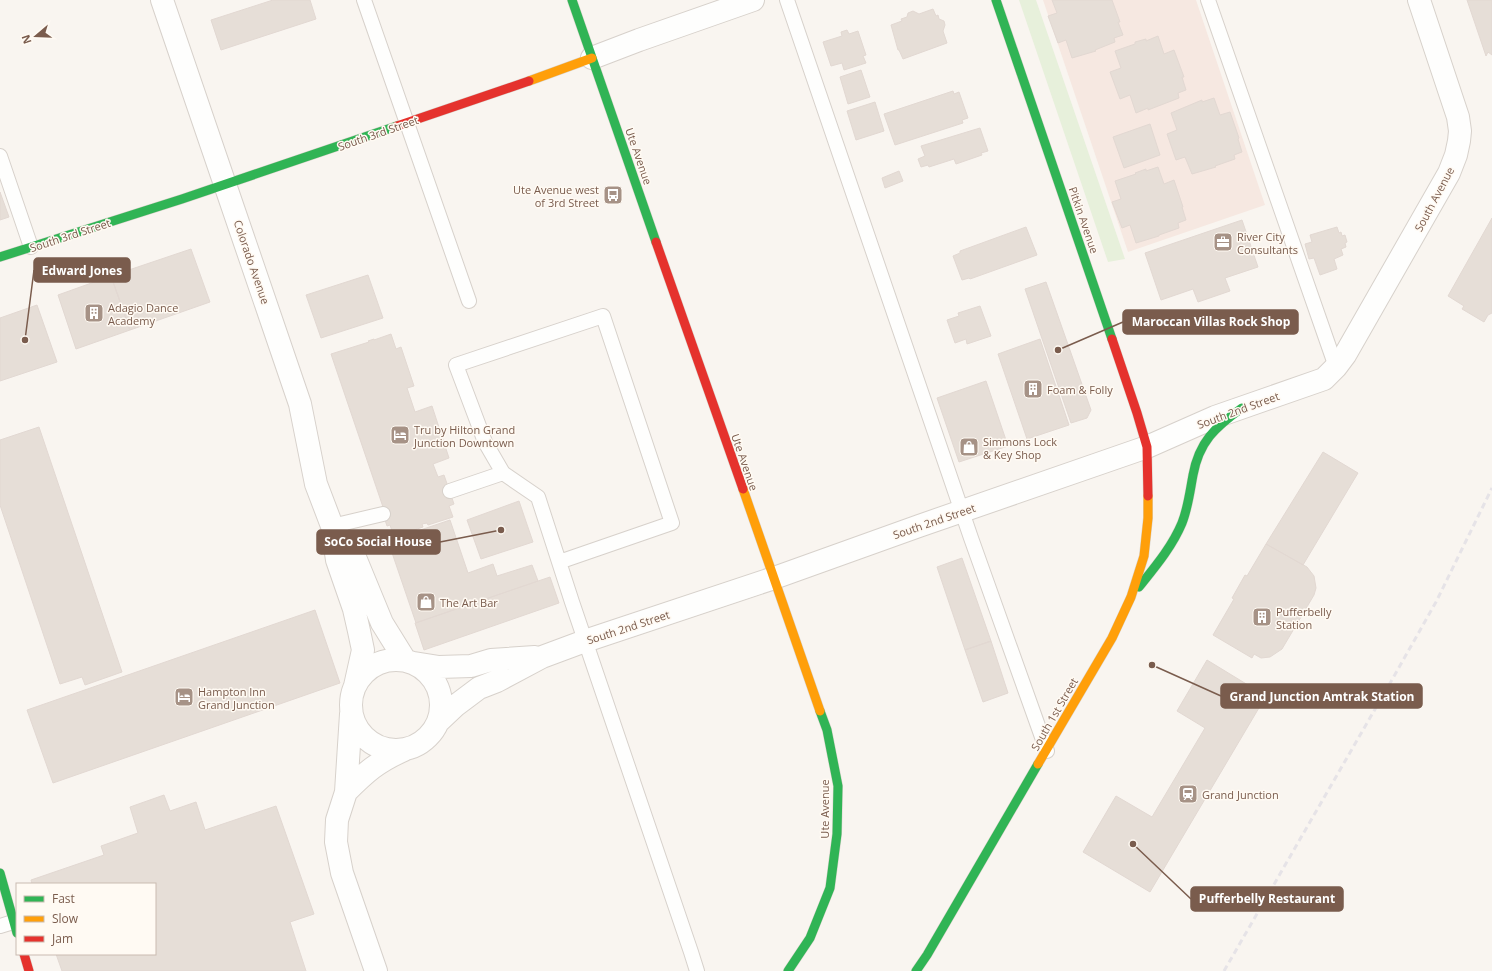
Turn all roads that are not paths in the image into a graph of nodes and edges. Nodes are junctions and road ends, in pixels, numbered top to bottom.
1 (162, 0) edge
2 (364, 0) edge
3 (572, 0) edge
4 (753, 0) edge
5 (787, 0) edge
6 (996, 0) edge
7 (1208, 0) edge
8 (1419, 0) edge
9 (592, 58) junction
10 (407, 124) junction
11 (0, 156) edge
12 (225, 185) junction
13 (31, 247) junction
14 (0, 257) edge
15 (469, 301) dead end
16 (1330, 373) junction
17 (1242, 408) junction
18 (1147, 447) junction
19 (503, 473) junction
20 (450, 491) dead end
21 (962, 512) junction
22 (383, 514) dead end
23 (332, 526) junction
24 (559, 562) junction
25 (774, 578) junction
26 (1131, 597) junction
27 (585, 641) junction
28 (542, 657) junction
29 (409, 662) junction
30 (355, 686) junction
31 (351, 709) junction
32 (438, 722) junction
33 (404, 750) junction
34 (1047, 751) junction
35 (346, 792) junction
36 (0, 873) edge
37 (10, 927) edge
38 (24, 955) edge
39 (927, 955) junction
40 (29, 971) edge
41 (376, 971) edge
42 (697, 971) edge
43 (788, 971) edge
44 (916, 971) edge
45 (927, 971) edge

1 - 12 street, Colorado Avenue
2 - 10 lane
3 - 9 main road, Ute Avenue
4 - 9 street, South 3rd Street
5 - 21 lane
6 - 18 main road, Pitkin Avenue
7 - 16 lane
8 - 16 street, South Avenue
9 - 10 main road, South 3rd Street
9 - 25 main road, Ute Avenue
10 - 12 main road, South 3rd Street
10 - 15 lane
11 - 13 lane
12 - 13 main road, South 3rd Street
12 - 23 street, Colorado Avenue
13 - 14 main road, South 3rd Street
16 - 17 street, South 2nd Street
17 - 18 street, South 2nd Street
17 - 26 main road
18 - 21 street, South 2nd Street
18 - 26 main road, South 1st Street
19 - 20 lane
19 - 24 lane
19 - 24 lane
21 - 25 street, South 2nd Street
21 - 34 lane
22 - 23 lane
23 - 29 street, Colorado Avenue
23 - 30 street, Colorado Avenue
24 - 27 lane
25 - 27 street, South 2nd Street
25 - 43 main road, Ute Avenue
26 - 34 main road, South 1st Street
27 - 28 street, South 2nd Street
27 - 42 lane
28 - 29 street, South 2nd Street
28 - 32 street, South 2nd Street
29 - 30 street
29 - 32 street
30 - 31 street
31 - 33 street
31 - 35 street
32 - 33 street
33 - 35 street
34 - 39 main road, South 1st Street
35 - 41 street
36 - 37 main road
38 - 40 main road
39 - 44 main road, South 1st Street
39 - 45 lane

